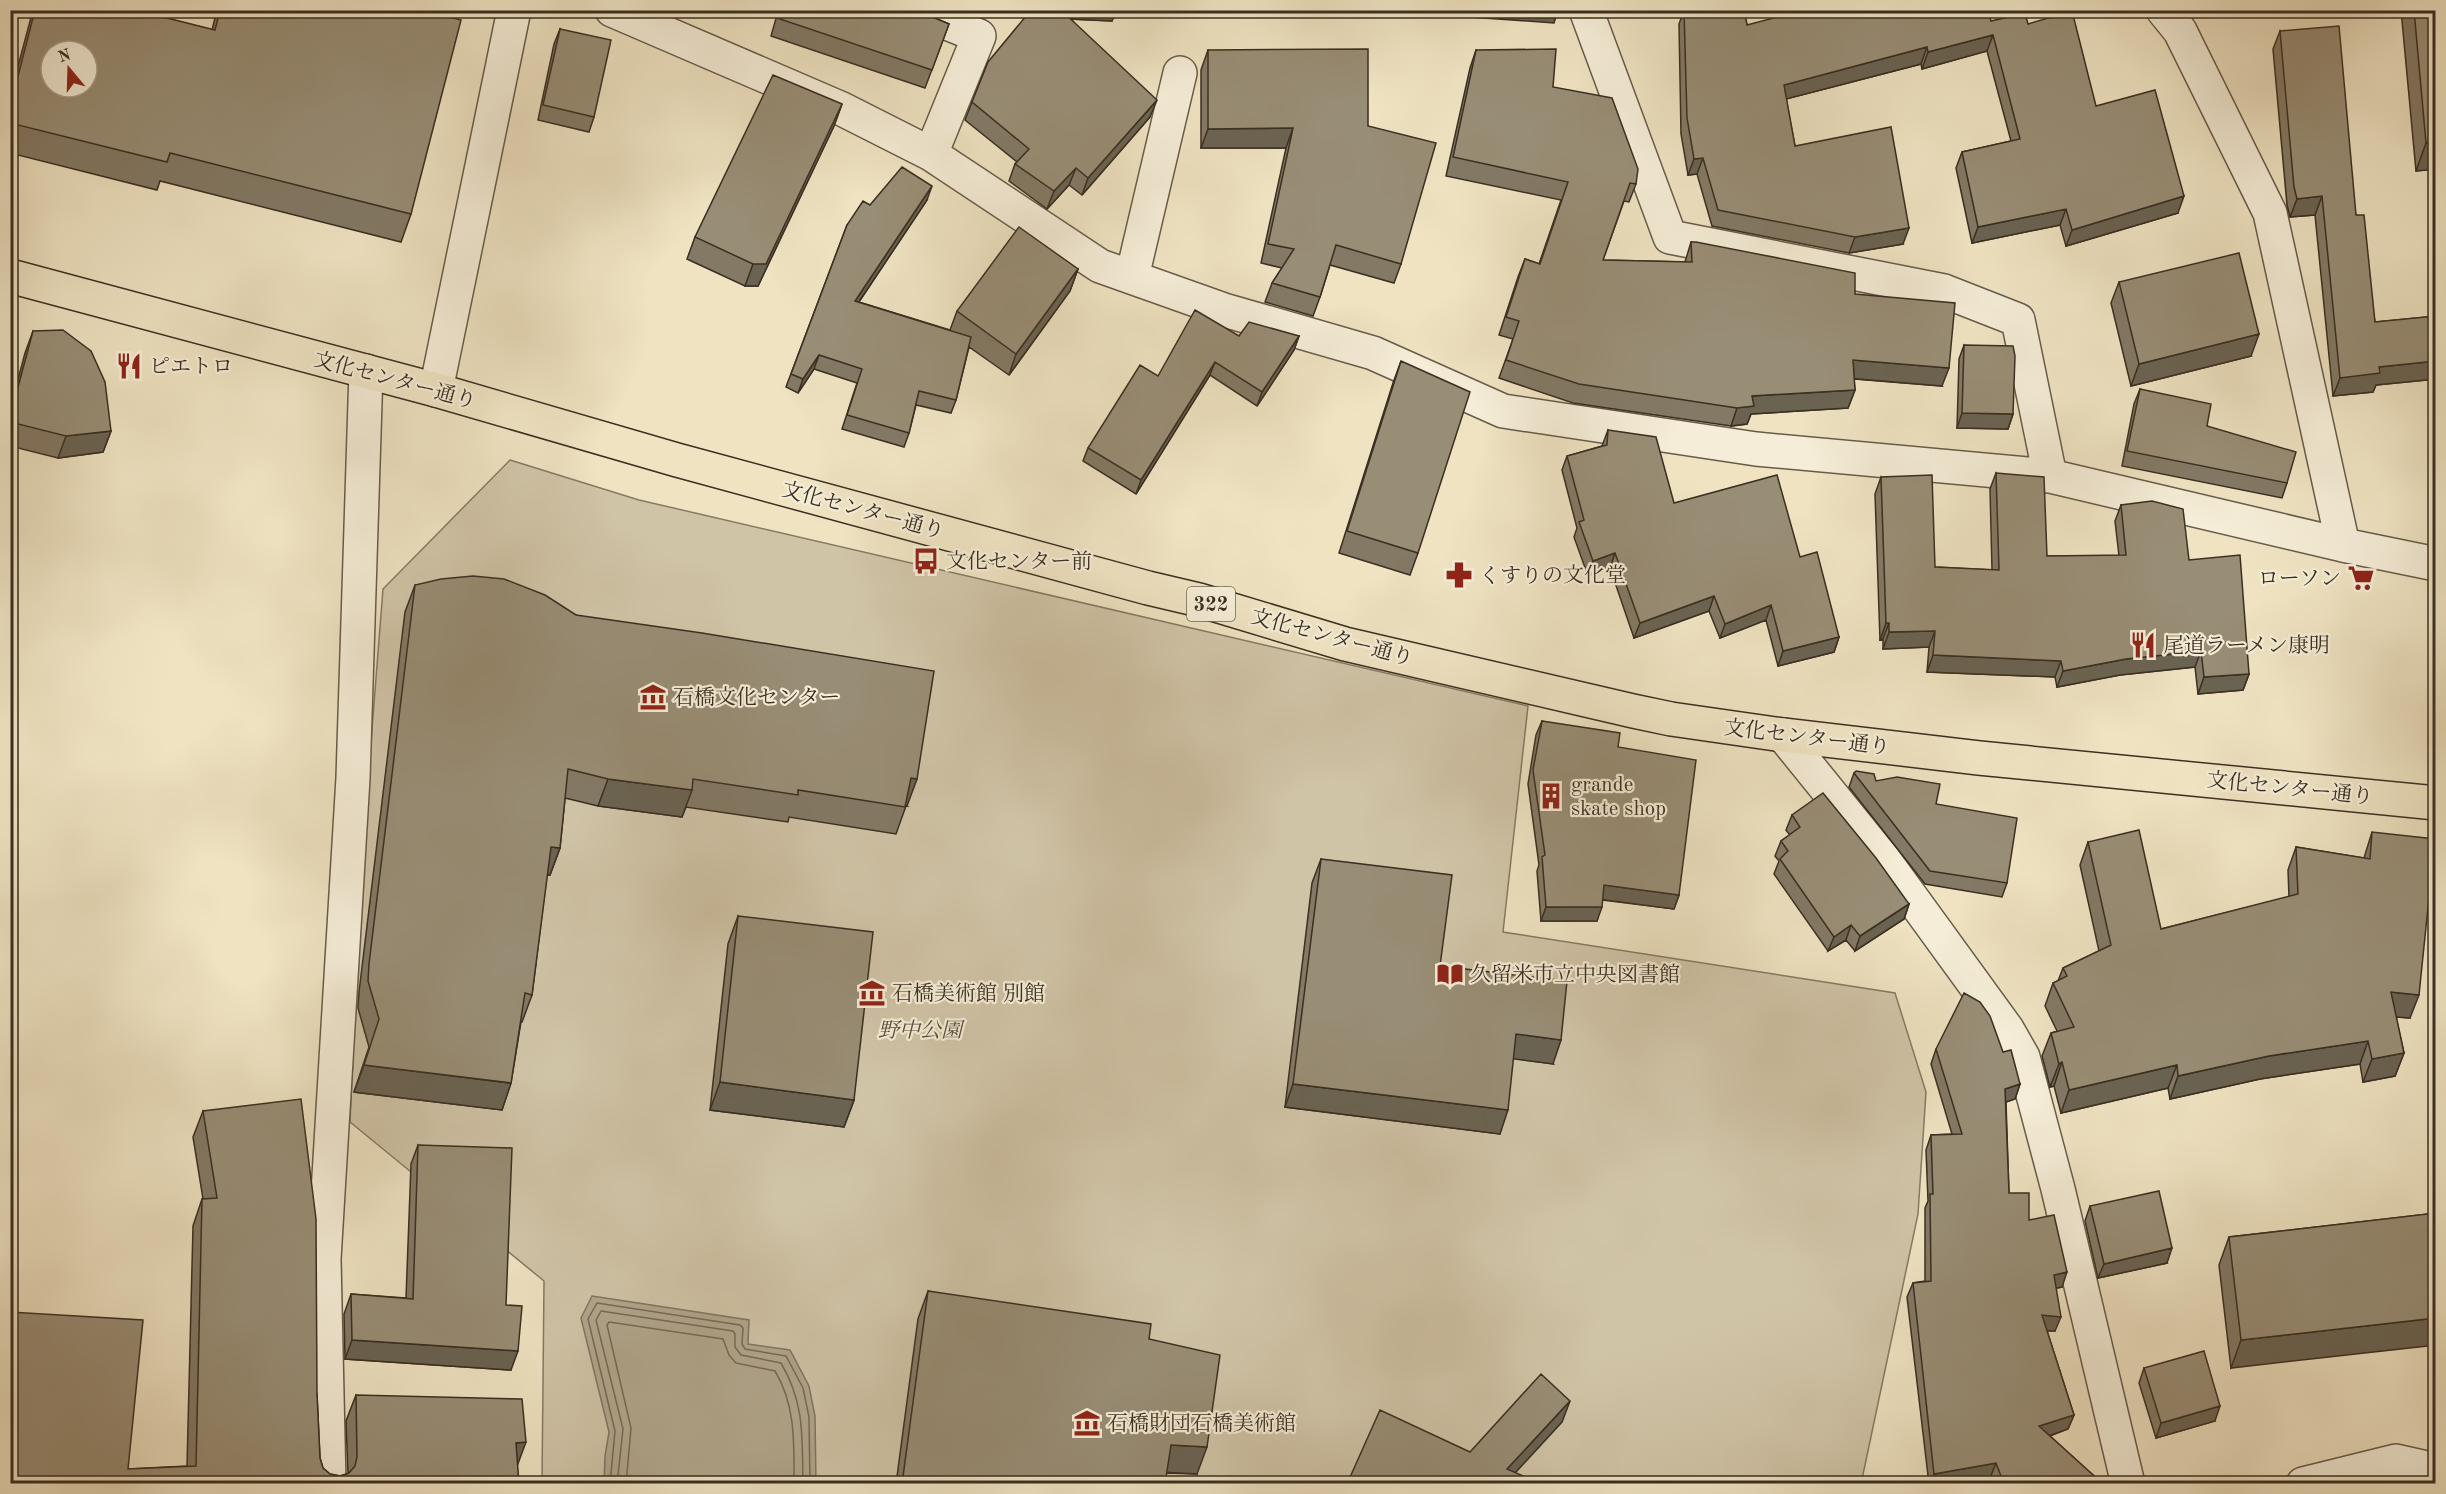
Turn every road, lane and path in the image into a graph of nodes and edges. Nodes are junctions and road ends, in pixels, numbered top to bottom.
1 (514, 10) edge
2 (915, 10) edge
3 (1586, 10) edge
4 (2163, 10) edge
5 (628, 14) edge
6 (1180, 73) dead end
7 (931, 154) junction
8 (10, 276) edge
9 (1132, 277) junction
10 (366, 371) junction
11 (436, 390) junction
12 (2050, 476) junction
13 (2343, 545) junction
14 (2436, 564) edge
15 (1783, 735) junction
16 (2436, 803) edge
17 (2436, 1470) edge
18 (329, 1484) edge
19 (2128, 1484) edge
20 (2303, 1484) edge

1 - 11 street
2 - 7 street
3 - 12 street
4 - 13 street
5 - 7 street
6 - 9 street
7 - 9 street
8 - 10 highway, 文化センター通り / 322
9 - 12 street
10 - 11 highway, 文化センター通り / 322
10 - 18 street
11 - 15 highway, 文化センター通り / 322
12 - 13 street
13 - 14 street
15 - 16 highway, 文化センター通り / 322
15 - 19 street
17 - 20 street

